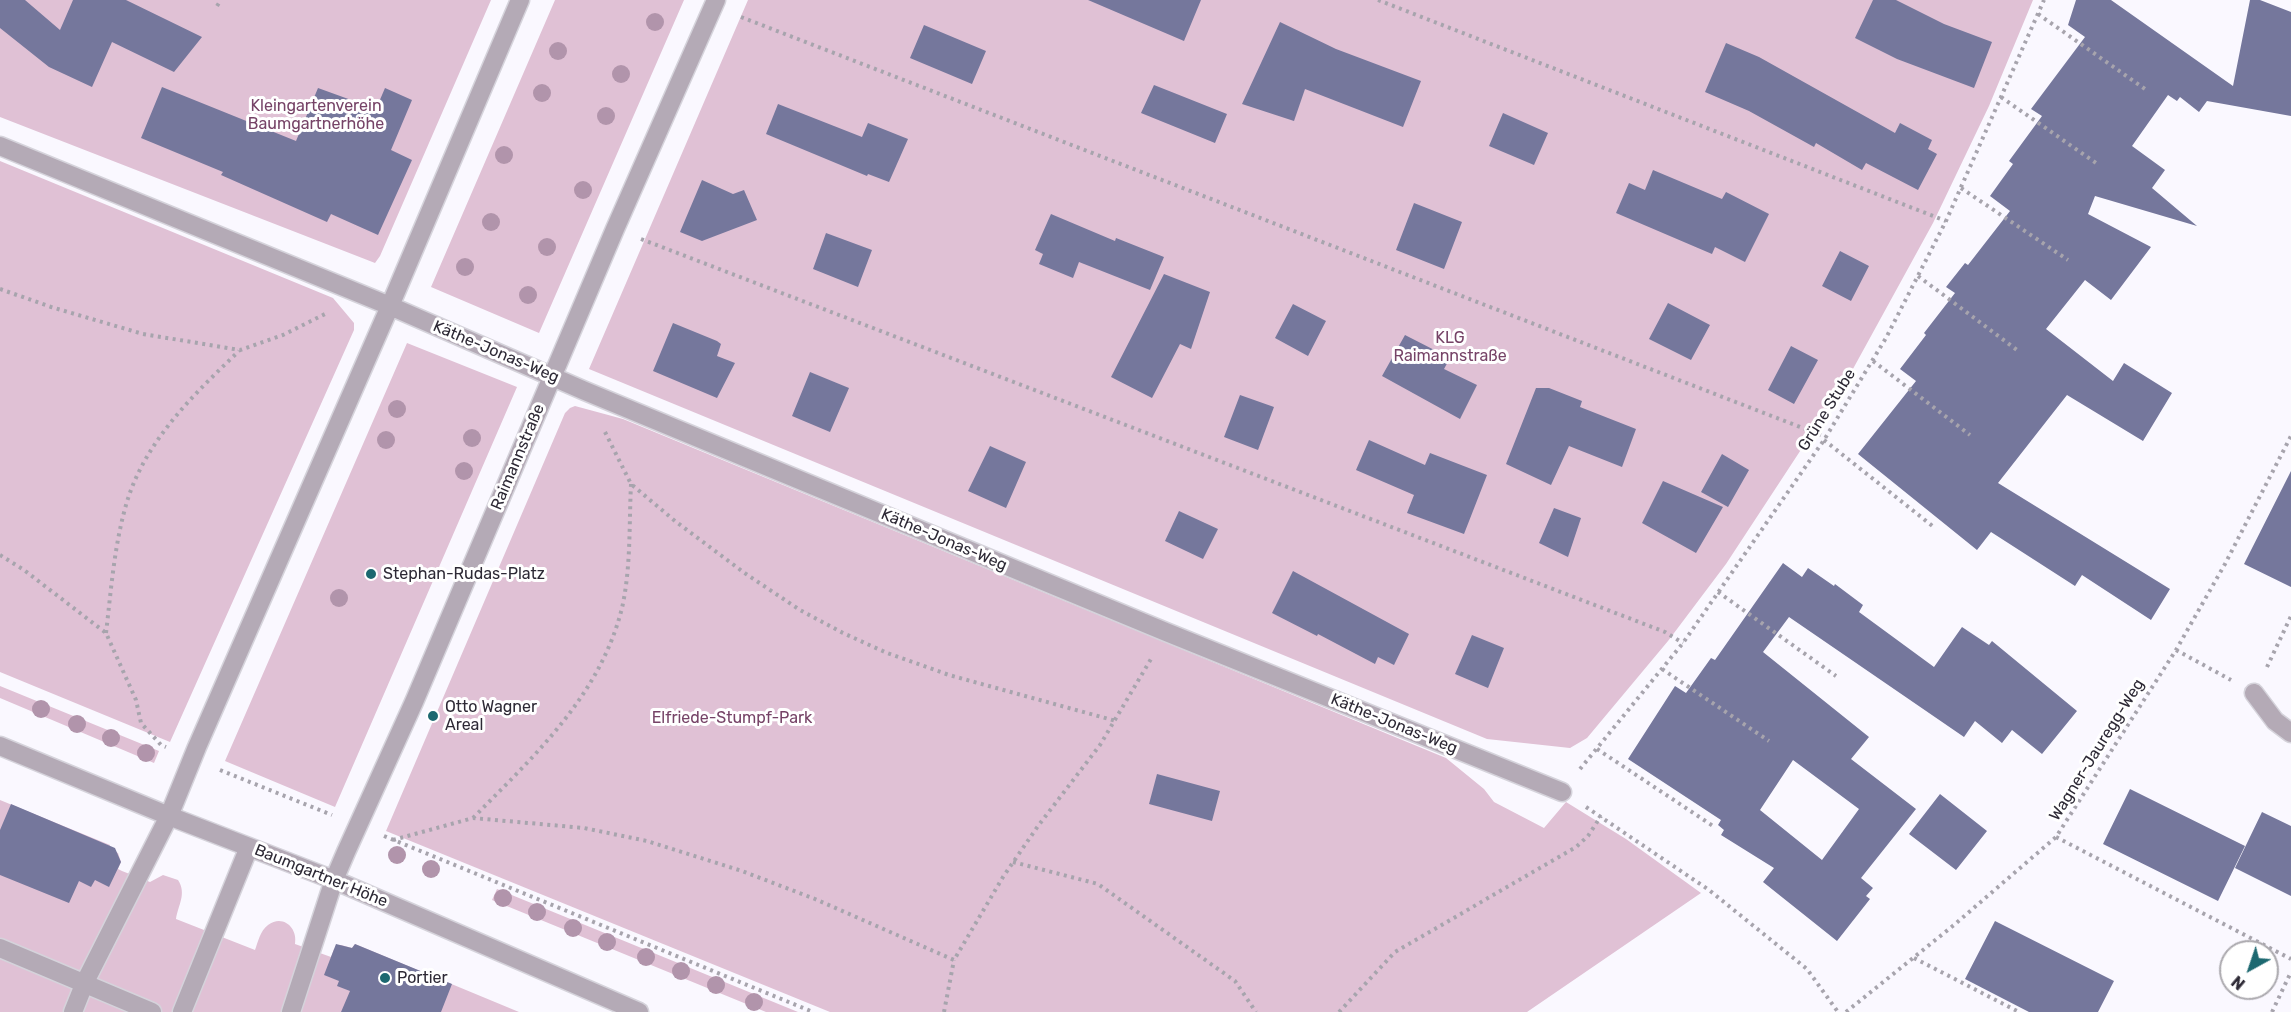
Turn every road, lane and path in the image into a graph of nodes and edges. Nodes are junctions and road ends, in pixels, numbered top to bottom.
1 (221, 0) edge
2 (520, 0) edge
3 (1378, 0) edge
4 (2044, 0) edge
5 (714, 3) edge
6 (217, 6) dead end
7 (2038, 14) junction
8 (2145, 89) dead end
9 (2001, 97) junction
10 (0, 146) edge
11 (2096, 163) dead end
12 (1961, 188) junction
13 (1946, 221) junction
14 (615, 229) junction
15 (2068, 260) dead end
16 (1918, 276) junction
17 (0, 290) edge
18 (390, 306) junction
19 (330, 312) dead end
20 (240, 350) junction
21 (2017, 350) dead end
22 (1873, 360) junction
23 (552, 376) junction
24 (585, 391) junction
25 (1970, 435) dead end
26 (2291, 436) edge
27 (1825, 438) junction
28 (631, 484) junction
29 (1935, 528) dead end
30 (1718, 592) junction
31 (2291, 616) edge
32 (1166, 632) junction
33 (106, 633) dead end
34 (1683, 643) junction
35 (2176, 650) junction
36 (1662, 669) junction
37 (1836, 676) dead end
38 (2254, 693) junction
39 (1116, 721) junction
40 (2291, 733) edge
41 (1769, 741) dead end
42 (0, 746) edge
43 (1597, 748) junction
44 (1562, 792) junction
45 (169, 816) junction
46 (1601, 816) junction
47 (473, 818) junction
48 (1713, 826) dead end
49 (2056, 837) junction
50 (249, 847) junction
51 (1013, 862) junction
52 (334, 880) junction
53 (0, 948) edge
54 (1914, 958) junction
55 (2291, 959) edge
56 (954, 960) junction
57 (2291, 972) edge
58 (85, 982) junction
59 (73, 1012) edge
60 (152, 1012) edge
61 (183, 1012) edge
62 (291, 1012) edge
63 (639, 1012) edge
64 (813, 1012) edge
65 (944, 1012) edge
66 (1256, 1012) edge
67 (1339, 1012) edge
68 (1838, 1012) edge
69 (1846, 1012) edge
70 (2019, 1012) edge
71 (2272, 1012) edge

1 - 6 path
2 - 18 street
3 - 13 path
4 - 7 path, Grüne Stube
5 - 14 street, Raimannstraße
5 - 27 path
7 - 8 path
7 - 9 path, Grüne Stube
9 - 11 path
9 - 12 path, Grüne Stube
10 - 18 street, Käthe-Jonas-Weg
12 - 13 path, Grüne Stube
12 - 15 path
13 - 16 path, Grüne Stube
14 - 23 street, Raimannstraße
14 - 34 path
16 - 21 path
16 - 22 path, Grüne Stube
17 - 20 path
18 - 23 street, Käthe-Jonas-Weg
18 - 45 street
19 - 20 path
20 - 33 path
22 - 25 path
22 - 27 path, Grüne Stube
23 - 24 street, Käthe-Jonas-Weg
23 - 52 street, Raimannstraße
24 - 28 path
24 - 32 street, Käthe-Jonas-Weg
26 - 35 path, Wagner-Jauregg-Weg
27 - 29 path
27 - 30 path, Grüne Stube
28 - 39 path
28 - 47 path
30 - 34 path, Grüne Stube
30 - 37 path
31 - 38 path
32 - 39 path
32 - 44 street, Käthe-Jonas-Weg
34 - 36 path, Grüne Stube
35 - 38 path
35 - 49 path, Wagner-Jauregg-Weg
36 - 41 path
36 - 43 path, Grüne Stube
38 - 40 street
39 - 51 path
42 - 45 street, Baumgartner Höhe
43 - 44 path, Grüne Stube
43 - 48 path
44 - 46 path
45 - 50 street, Baumgartner Höhe
45 - 58 street
46 - 67 path
46 - 68 path
47 - 56 path
47 - 64 path
49 - 54 path, Wagner-Jauregg-Weg
49 - 55 path
50 - 52 street, Baumgartner Höhe
50 - 61 street
51 - 56 path
51 - 66 path
52 - 62 street, Raimannstraße
52 - 63 street, Baumgartner Höhe
53 - 58 street
54 - 69 path, Wagner-Jauregg-Weg
54 - 70 path
56 - 65 path
57 - 71 path
58 - 59 street
58 - 60 street

